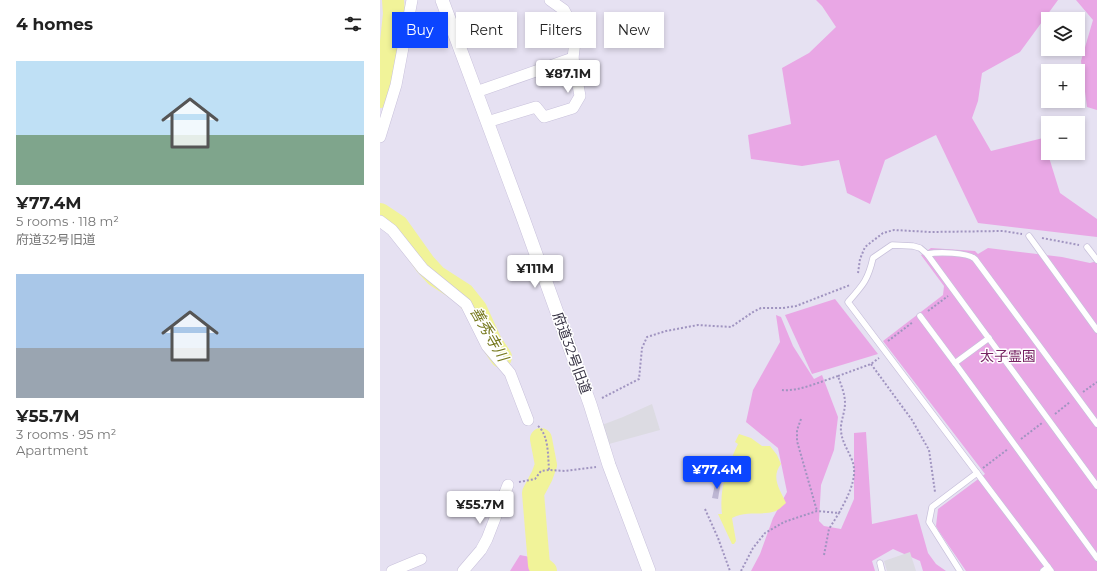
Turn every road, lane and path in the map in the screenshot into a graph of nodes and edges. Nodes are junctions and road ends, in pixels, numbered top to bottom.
1 (412, 0) edge
2 (442, 0) edge
3 (550, 0) edge
4 (573, 58) junction
5 (476, 92) junction
6 (487, 122) junction
7 (380, 136) edge
8 (380, 221) edge
9 (1029, 236) junction
10 (1087, 246) joint
11 (927, 254) junction
12 (1097, 260) edge
13 (857, 278) dead end
14 (854, 281) dead end
15 (920, 316) dead end
16 (1097, 330) edge
17 (988, 338) junction
18 (886, 352) junction
19 (955, 363) junction
20 (871, 364) junction
21 (838, 376) junction
22 (1097, 382) edge
23 (782, 390) dead end
24 (1077, 397) junction
25 (590, 404) junction
26 (801, 419) dead end
27 (1048, 419) junction
28 (528, 420) joint
29 (1097, 424) edge
30 (1015, 444) junction
31 (609, 465) junction
32 (548, 471) junction
33 (977, 473) junction
34 (508, 485) joint
35 (1097, 486) edge
36 (935, 492) dead end
37 (705, 509) dead end
38 (817, 511) junction
39 (839, 513) junction
40 (824, 555) dead end
41 (1097, 558) edge
42 (421, 559) dead end
43 (880, 563) dead end
44 (1047, 570) edge
45 (392, 571) edge
46 (463, 571) edge
47 (649, 571) edge
48 (730, 571) edge
49 (741, 571) edge
50 (882, 571) edge
51 (960, 571) edge

1 - 7 street
2 - 5 street, 府道32号旧道
3 - 4 street
4 - 5 street
4 - 6 street
5 - 6 street, 府道32号旧道
6 - 25 street, 府道32号旧道
8 - 28 street
9 - 10 path
9 - 13 path
9 - 16 lane
10 - 12 lane
11 - 17 lane
11 - 18 lane
11 - 24 lane
14 - 25 path
15 - 19 lane
17 - 19 lane
17 - 27 lane
18 - 20 path
18 - 33 lane
19 - 30 lane
20 - 21 path
20 - 36 path
21 - 23 path
21 - 39 path
22 - 24 path
24 - 27 path
24 - 29 lane
25 - 31 street, 府道32号旧道
26 - 38 path
27 - 30 path
27 - 35 lane
28 - 32 path
30 - 33 path
30 - 41 lane
31 - 32 path
31 - 47 street, 府道32号旧道
32 - 34 path
33 - 44 lane
33 - 51 lane
34 - 46 street
37 - 48 path
38 - 39 path
38 - 49 path
39 - 40 path
42 - 45 street
43 - 50 lane

